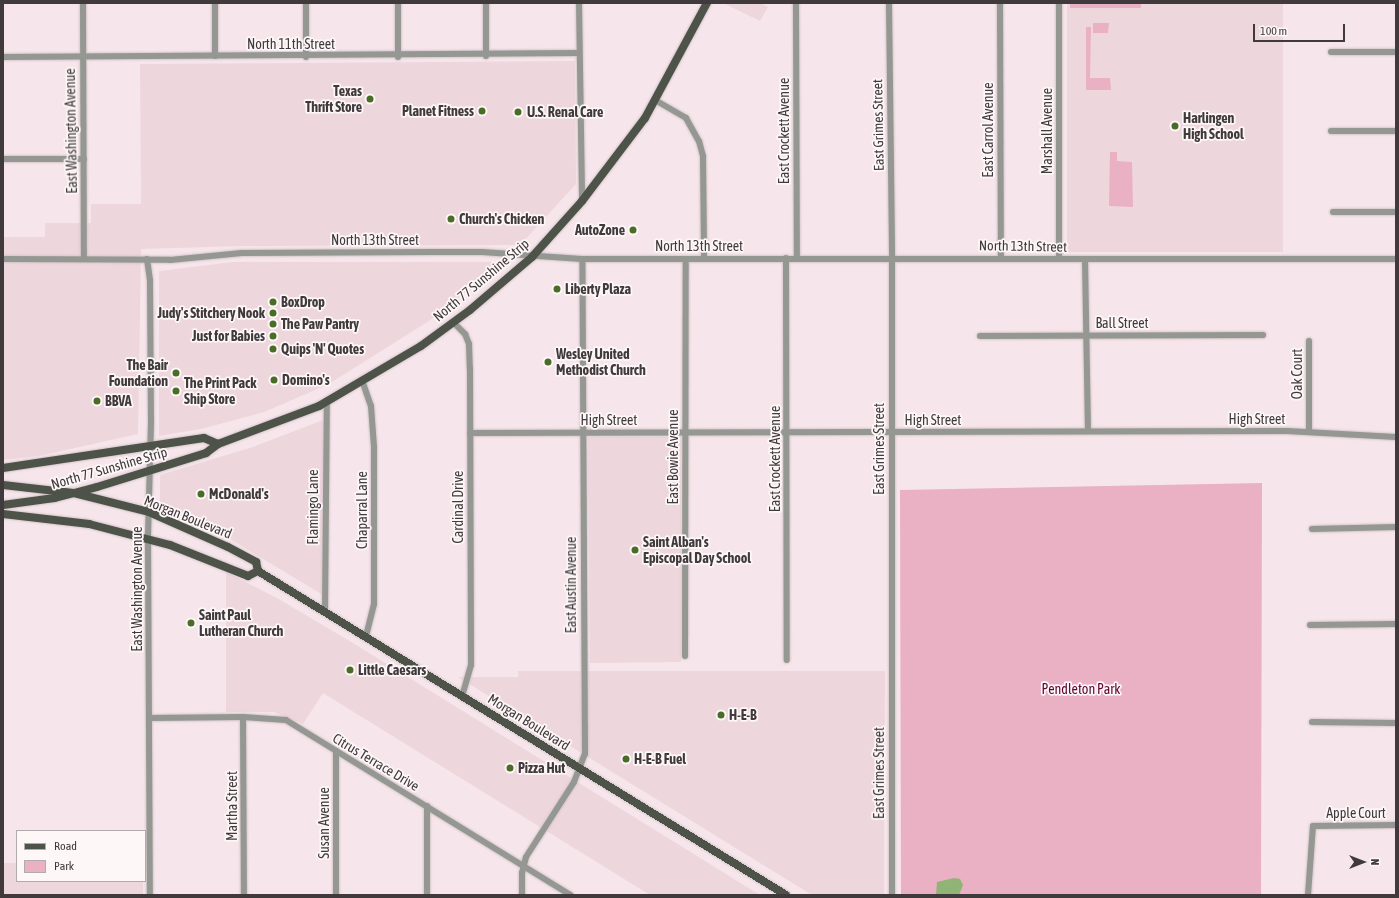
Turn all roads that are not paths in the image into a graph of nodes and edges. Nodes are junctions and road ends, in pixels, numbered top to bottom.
1 (83, 3) edge
2 (215, 3) edge
3 (306, 3) edge
4 (398, 3) edge
5 (486, 3) edge
6 (579, 3) edge
7 (707, 3) edge
8 (796, 3) edge
9 (889, 3) edge
10 (1000, 3) edge
11 (1059, 3) edge
12 (1331, 52) dead end
13 (1396, 52) edge
14 (579, 53) junction
15 (215, 56) junction
16 (486, 56) junction
17 (3, 57) edge
18 (83, 57) junction
19 (306, 57) junction
20 (398, 57) junction
21 (655, 100) junction
22 (1331, 131) dead end
23 (1396, 131) edge
24 (3, 160) edge
25 (84, 160) junction
26 (582, 201) junction
27 (1333, 212) dead end
28 (1396, 212) edge
29 (532, 257) junction
30 (704, 258) junction
31 (786, 258) junction
32 (797, 258) junction
33 (892, 258) junction
34 (1001, 258) junction
35 (1059, 258) junction
36 (3, 259) edge
37 (84, 259) junction
38 (147, 259) junction
39 (582, 259) junction
40 (686, 259) junction
41 (1085, 259) junction
42 (1396, 259) edge
43 (454, 323) junction
44 (1086, 335) junction
45 (1263, 335) dead end
46 (980, 336) dead end
47 (1309, 341) dead end
48 (363, 383) junction
49 (327, 402) junction
50 (1088, 431) junction
51 (1309, 431) junction
52 (583, 432) junction
53 (685, 432) junction
54 (786, 432) junction
55 (890, 432) junction
56 (470, 433) junction
57 (1396, 437) edge
58 (218, 444) junction
59 (151, 445) junction
60 (3, 468) edge
61 (151, 470) junction
62 (3, 485) edge
63 (74, 493) junction
64 (3, 505) edge
65 (149, 512) junction
66 (3, 514) edge
67 (1396, 527) edge
68 (1312, 529) dead end
69 (148, 539) junction
70 (258, 571) junction
71 (325, 612) junction
72 (1396, 624) edge
73 (1310, 625) dead end
74 (366, 637) junction
75 (685, 656) dead end
76 (787, 660) dead end
77 (462, 696) junction
78 (243, 717) junction
79 (150, 718) junction
80 (1312, 722) dead end
81 (1396, 723) edge
82 (336, 751) junction
83 (579, 768) junction
84 (427, 806) junction
85 (1396, 825) edge
86 (523, 866) junction
87 (150, 895) edge
88 (244, 895) edge
89 (336, 895) edge
90 (427, 895) edge
91 (522, 895) edge
92 (570, 895) edge
93 (786, 895) edge
94 (892, 895) edge
95 (1308, 895) edge

1 - 18 street, East Washington Avenue
2 - 15 street
3 - 19 street
4 - 20 street
5 - 16 street
6 - 14 street
7 - 21 main road, North 77 Sunshine Strip
8 - 32 street, East Crockett Avenue
9 - 33 street, East Grimes Street
10 - 34 street, East Carrol Avenue
11 - 35 street, Marshall Avenue
12 - 13 street
14 - 16 street, North 11th Street
14 - 26 street
15 - 18 street, North 11th Street
15 - 19 street, North 11th Street
16 - 20 street, North 11th Street
17 - 18 street, North 11th Street
18 - 25 street, East Washington Avenue
19 - 20 street, North 11th Street
21 - 26 main road, North 77 Sunshine Strip
21 - 30 street
22 - 23 street
24 - 25 street
25 - 37 street, East Washington Avenue
26 - 29 main road, North 77 Sunshine Strip
27 - 28 street
29 - 38 street, North 13th Street
29 - 39 street, North 13th Street
29 - 43 main road, North 77 Sunshine Strip
30 - 31 street, North 13th Street
30 - 40 street, North 13th Street
31 - 32 street, North 13th Street
31 - 54 street, East Crockett Avenue
32 - 33 street, North 13th Street
33 - 34 street, North 13th Street
33 - 55 street, East Grimes Street
34 - 35 street, North 13th Street
35 - 41 street, North 13th Street
36 - 37 street, North 13th Street
37 - 38 street, North 13th Street
38 - 59 street, East Washington Avenue
39 - 40 street, North 13th Street
39 - 52 street, East Austin Avenue
40 - 53 street, East Bowie Avenue
41 - 42 street, North 13th Street
41 - 44 street
43 - 48 main road, North 77 Sunshine Strip
43 - 56 street, Cardinal Drive
44 - 45 street, Ball Street
44 - 46 street, Ball Street
44 - 50 street
47 - 51 street, Oak Court
48 - 49 main road, North 77 Sunshine Strip
48 - 74 street, Chaparral Lane
49 - 58 main road, North 77 Sunshine Strip
49 - 71 street, Flamingo Lane
50 - 51 street, High Street
50 - 55 street, High Street
51 - 57 street, High Street
52 - 53 street, High Street
52 - 56 street, High Street
52 - 83 street, East Austin Avenue
53 - 54 street, High Street
53 - 75 street, East Bowie Avenue
54 - 55 street, High Street
54 - 76 street, East Crockett Avenue
55 - 94 street, East Grimes Street
56 - 77 street, Cardinal Drive
58 - 59 main road, North 77 Sunshine Strip
58 - 61 main road, North 77 Sunshine Strip
59 - 60 main road, North 77 Sunshine Strip
59 - 61 street, East Washington Avenue
61 - 63 main road, North 77 Sunshine Strip
61 - 65 street, East Washington Avenue
62 - 63 main road, Morgan Boulevard
63 - 64 main road, North 77 Sunshine Strip
63 - 65 main road, Morgan Boulevard
65 - 69 street, East Washington Avenue
65 - 70 main road, Morgan Boulevard
66 - 69 main road
67 - 68 street
69 - 70 main road
69 - 79 street, East Washington Avenue
70 - 71 main road, Morgan Boulevard
71 - 74 main road, Morgan Boulevard
72 - 73 street
74 - 77 main road, Morgan Boulevard
77 - 83 main road, Morgan Boulevard
78 - 79 street, Citrus Terrace Drive
78 - 82 street, Citrus Terrace Drive
78 - 88 street, Martha Street
79 - 87 street, East Washington Avenue
80 - 81 street
82 - 84 street, Citrus Terrace Drive
82 - 89 street, Susan Avenue
83 - 86 street, East Austin Avenue
83 - 93 main road, Morgan Boulevard
84 - 86 street, Citrus Terrace Drive
84 - 90 street
85 - 95 street, Apple Court
86 - 91 street, East Austin Avenue
86 - 92 street, Citrus Terrace Drive

